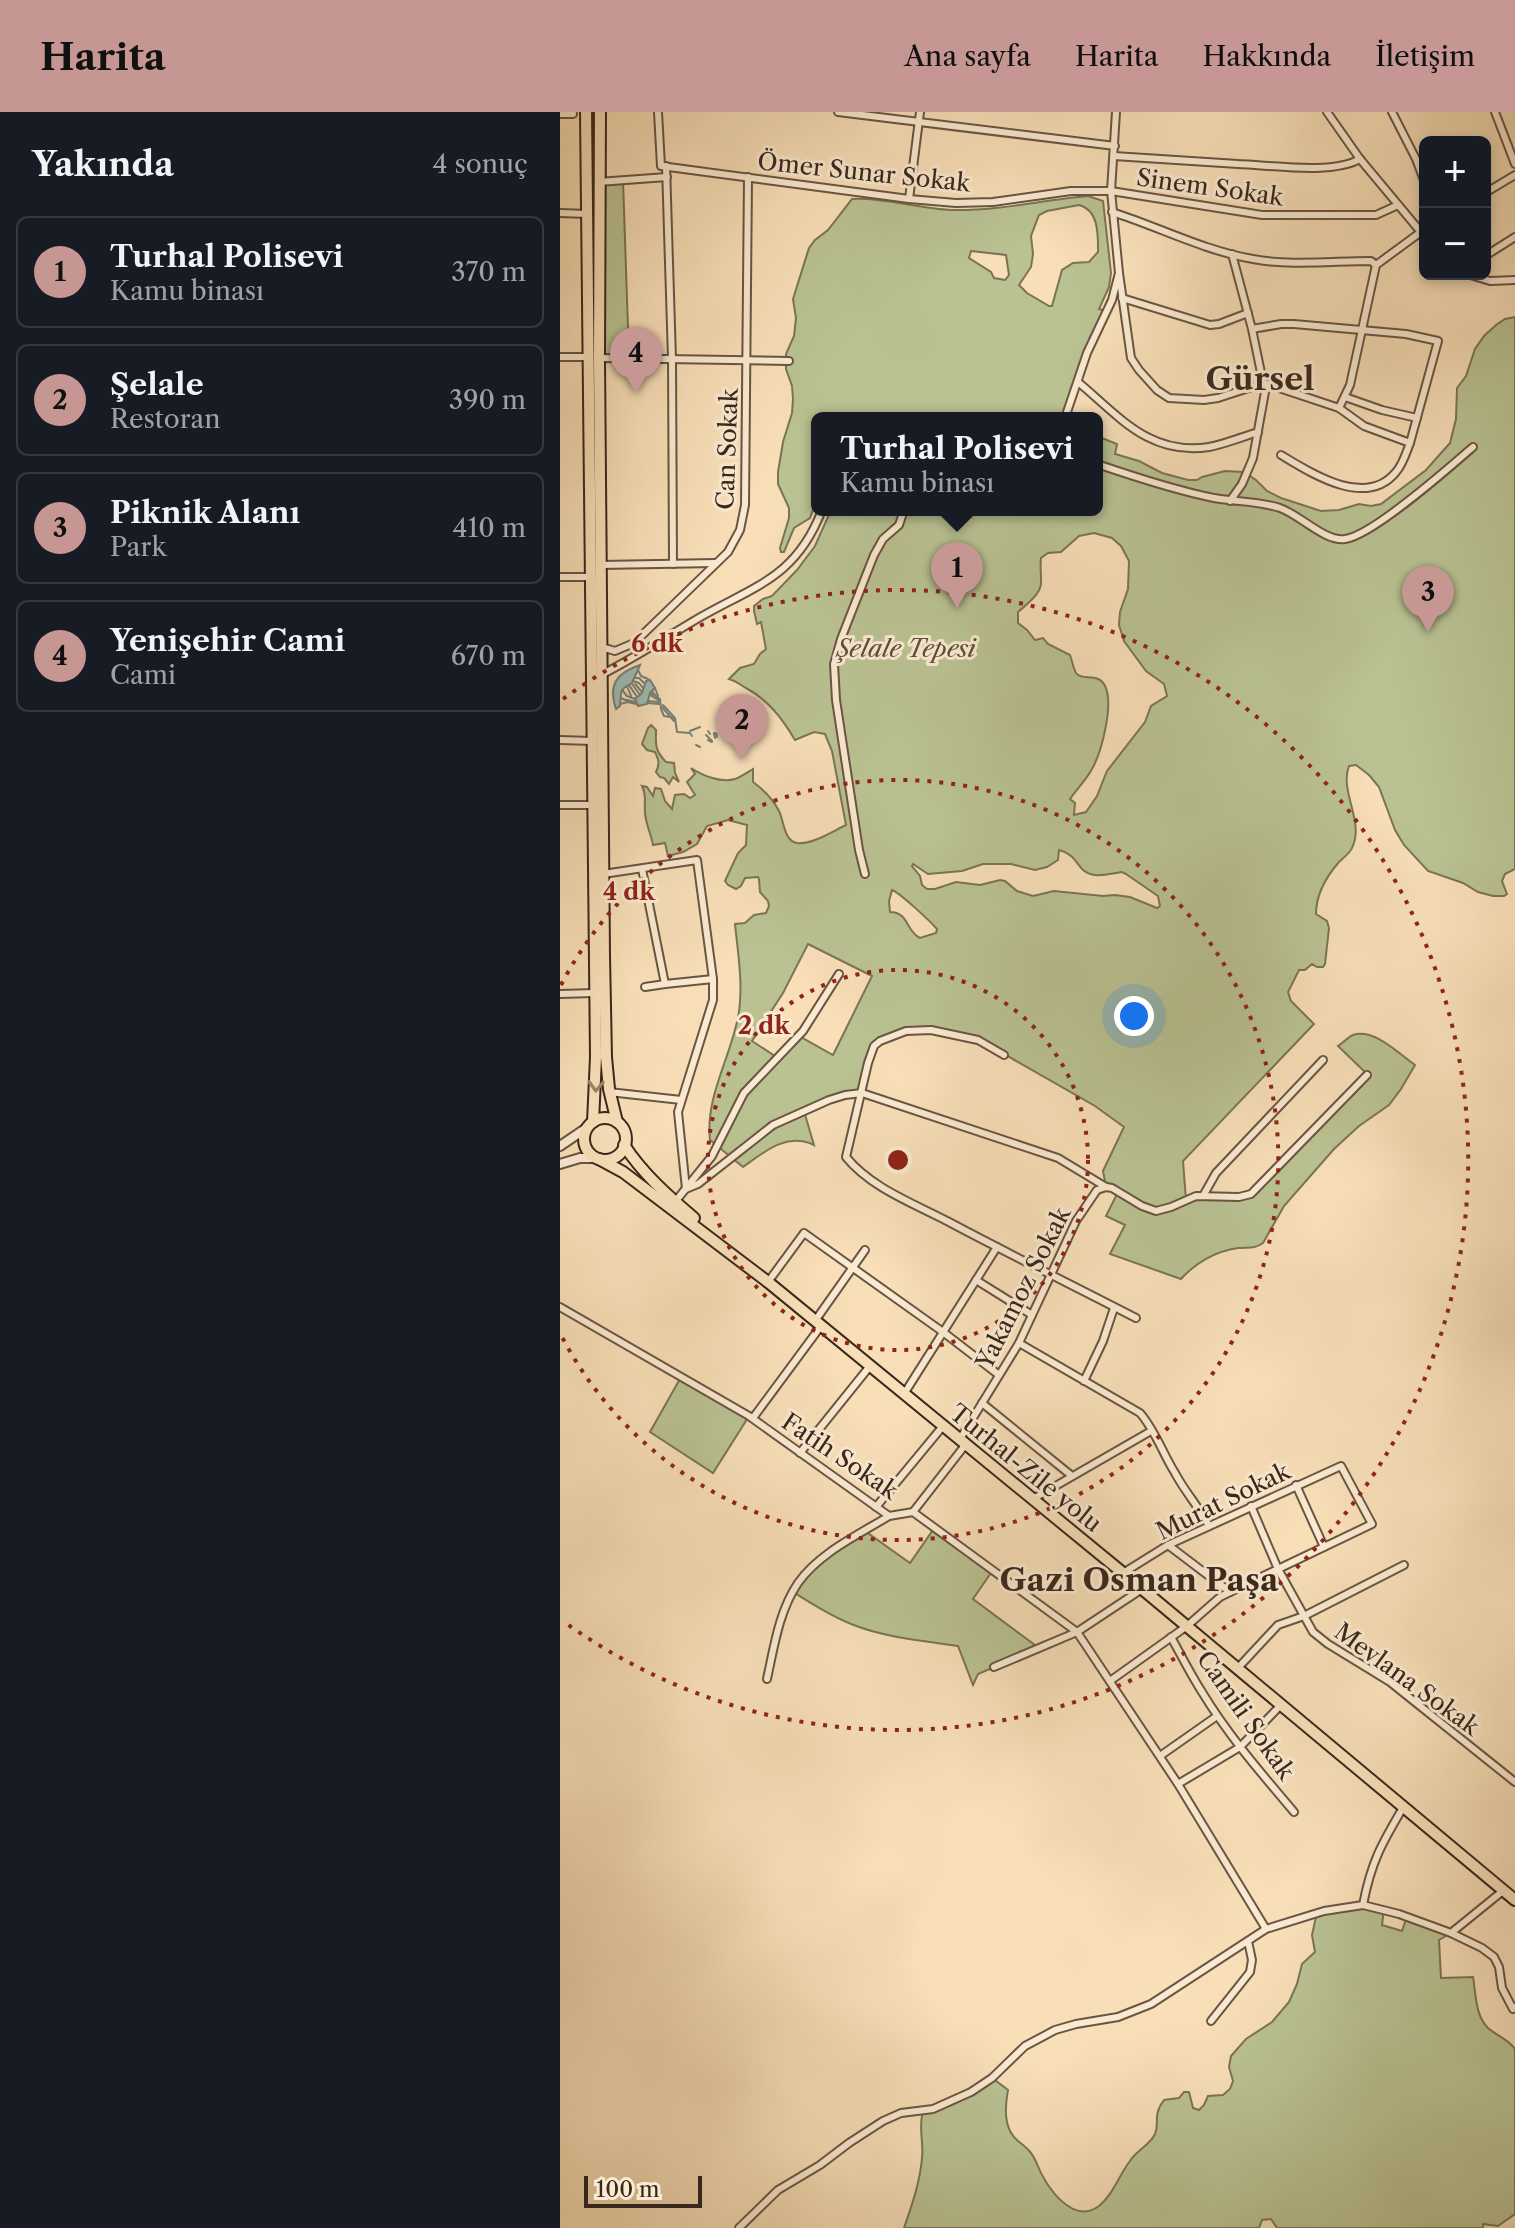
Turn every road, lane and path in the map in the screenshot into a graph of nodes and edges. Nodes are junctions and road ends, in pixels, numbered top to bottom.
1 (586, 112) edge
2 (658, 112) edge
3 (838, 112) edge
4 (920, 112) edge
5 (1116, 112) edge
6 (1327, 112) edge
7 (1392, 112) edge
8 (1495, 112) edge
9 (600, 113) edge
10 (560, 114) edge
11 (573, 114) dead end
12 (920, 122) junction
13 (1115, 146) junction
14 (1114, 156) junction
15 (1360, 159) junction
16 (1515, 164) edge
17 (663, 166) junction
18 (1419, 167) edge
19 (1515, 175) edge
20 (667, 177) junction
21 (748, 177) junction
22 (598, 182) junction
23 (1491, 189) edge
24 (1111, 191) junction
25 (909, 199) junction
26 (1398, 205) junction
27 (1112, 212) junction
28 (560, 213) edge
29 (588, 214) junction
30 (1419, 229) edge
31 (1419, 236) edge
32 (1515, 237) edge
33 (1491, 252) edge
34 (1232, 254) junction
35 (1376, 265) junction
36 (1119, 273) junction
37 (1487, 280) edge
38 (1515, 280) edge
39 (1122, 298) junction
40 (1248, 313) junction
41 (1252, 329) junction
42 (1362, 329) junction
43 (560, 357) edge
44 (593, 358) junction
45 (672, 359) junction
46 (748, 360) junction
47 (789, 361) dead end
48 (1078, 382) junction
49 (1264, 383) junction
50 (1345, 397) junction
51 (1339, 408) junction
52 (1067, 412) edge
53 (1417, 418) junction
54 (1258, 432) junction
55 (1410, 443) junction
56 (1473, 447) dead end
57 (1281, 455) dead end
58 (1103, 466) edge
59 (1230, 501) junction
60 (819, 516) edge
61 (902, 516) edge
62 (716, 563) junction
63 (673, 564) junction
64 (600, 565) junction
65 (560, 577) edge
66 (591, 577) junction
67 (596, 648) junction
68 (621, 649) junction
69 (627, 662) junction
70 (596, 675) junction
71 (560, 740) edge
72 (592, 741) junction
73 (560, 805) edge
74 (593, 805) junction
75 (642, 869) junction
76 (603, 874) junction
77 (865, 874) dead end
78 (839, 974) dead end
79 (713, 979) junction
80 (665, 984) junction
81 (645, 987) dead end
82 (595, 993) junction
83 (560, 994) edge
84 (1004, 1055) dead end
85 (1323, 1060) dead end
86 (1367, 1075) dead end
87 (609, 1092) junction
88 (862, 1093) junction
89 (681, 1100) junction
90 (617, 1122) junction
91 (590, 1125) junction
92 (624, 1145) junction
93 (560, 1146) edge
94 (597, 1158) junction
95 (560, 1164) edge
96 (1106, 1187) junction
97 (686, 1189) junction
98 (1203, 1196) junction
99 (675, 1202) junction
100 (997, 1247) junction
101 (865, 1250) dead end
102 (852, 1269) junction
103 (1051, 1275) junction
104 (976, 1280) junction
105 (768, 1282) junction
106 (560, 1307) edge
107 (1114, 1308) junction
108 (1032, 1315) junction
109 (1136, 1318) dead end
110 (818, 1324) junction
111 (943, 1332) junction
112 (1019, 1343) junction
113 (870, 1366) junction
114 (999, 1375) junction
115 (1084, 1381) junction
116 (904, 1394) junction
117 (982, 1403) junction
118 (753, 1418) junction
119 (943, 1426) junction
120 (1151, 1431) junction
121 (963, 1442) junction
122 (800, 1453) junction
123 (1072, 1476) junction
124 (1296, 1485) junction
125 (1033, 1499) junction
126 (1251, 1506) junction
127 (876, 1507) junction
128 (913, 1512) junction
129 (889, 1516) junction
130 (1209, 1526) junction
131 (1168, 1545) junction
132 (1324, 1547) junction
133 (1404, 1565) dead end
134 (1278, 1569) junction
135 (1123, 1573) junction
136 (1142, 1589) junction
137 (1230, 1592) junction
138 (1304, 1616) junction
139 (1187, 1626) junction
140 (1077, 1632) junction
141 (1171, 1637) junction
142 (994, 1667) dead end
143 (1237, 1669) junction
144 (767, 1679) dead end
145 (1110, 1681) junction
146 (1281, 1705) junction
147 (1217, 1716) junction
148 (1240, 1747) junction
149 (1160, 1756) junction
150 (1515, 1782) edge
151 (1178, 1784) junction
152 (1404, 1806) junction
153 (1294, 1812) dead end
154 (1504, 1890) junction
155 (1515, 1900) edge
156 (1363, 1905) junction
157 (1266, 1929) junction
158 (1451, 1933) junction
159 (1248, 1941) junction
160 (1515, 2007) edge
161 (1211, 2021) dead end
162 (739, 2228) edge

1 - 29 main road
2 - 17 street
3 - 12 street
4 - 12 street
5 - 13 street
6 - 15 street
7 - 18 street
8 - 16 street
9 - 22 main road
10 - 11 street
12 - 13 street
12 - 25 street
13 - 14 street
14 - 15 street
14 - 24 street
15 - 26 street
17 - 20 street
17 - 21 street, Ömer Sunar Sokak
19 - 23 street
20 - 22 street
20 - 45 street
21 - 25 street, Ömer Sunar Sokak
21 - 46 street, Can Sokak
22 - 44 main road
24 - 25 street, Ömer Sunar Sokak
24 - 26 street, Sinem Sokak
24 - 27 street
26 - 30 street
27 - 34 street
27 - 36 street
28 - 29 street
29 - 44 main road
31 - 35 street
32 - 33 street
34 - 35 street
34 - 40 street
35 - 42 street
36 - 39 street
36 - 48 street
37 - 38 street
39 - 40 street
39 - 49 street
40 - 41 street
41 - 42 street
41 - 49 street
42 - 50 street
42 - 53 street
43 - 44 street
44 - 45 street
44 - 64 main road
44 - 66 main road
45 - 46 street
45 - 63 street
46 - 47 street
46 - 62 street, Can Sokak
48 - 52 street
48 - 54 street
49 - 51 street
49 - 54 street
50 - 51 street
50 - 53 street
51 - 55 street
53 - 55 street
54 - 59 street
55 - 57 street
56 - 59 street
58 - 59 street
60 - 69 street
61 - 77 street
62 - 63 street
62 - 68 street, Can Sokak
63 - 64 street
64 - 67 main road
65 - 66 street
66 - 67 main road
67 - 68 street
67 - 70 main road
68 - 69 street
69 - 70 street
70 - 72 main road
70 - 76 main road
71 - 72 street
72 - 74 main road
73 - 74 street
74 - 82 main road
75 - 76 street
75 - 79 street
75 - 80 street
76 - 87 main road
78 - 97 street
79 - 80 street
79 - 89 street
80 - 81 street
82 - 83 street
82 -> 91 main road
84 - 88 street
85 - 98 street
86 - 98 street
87 - 89 street
87 - 90 main road
88 - 96 street
88 - 97 street
88 - 100 street
89 - 97 street
90 - 91 main road
90 - 92 main road
91 - 93 street
91 - 94 main road
92 - 94 main road
92 - 99 main road
94 - 95 street
94 - 105 main road
96 - 98 street
96 - 103 street, Yakamoz Sokak
97 - 99 street
99 - 105 main road
100 - 103 street
100 - 104 street
101 - 102 street
102 - 105 street
102 - 110 street
102 - 111 street
103 - 107 street
103 - 108 street, Yakamoz Sokak
104 - 108 street
104 - 111 street
105 - 110 main road, Turhal-Zile yolu
106 - 118 street, Fatih Sokak
107 - 109 street
107 - 115 street
108 - 112 street, Yakamoz Sokak
110 - 113 main road, Turhal-Zile yolu
110 - 118 street
111 - 114 street
111 - 116 street
112 - 114 street, Yakamoz Sokak
112 - 115 street
113 - 116 main road, Turhal-Zile yolu
113 - 122 street
114 - 117 street, Yakamoz Sokak
115 - 120 street
116 - 119 main road, Turhal-Zile yolu
117 - 121 street, Yakamoz Sokak
117 - 123 street
118 - 122 street, Fatih Sokak
119 - 121 main road, Turhal-Zile yolu
119 - 127 street
120 - 123 street
120 - 130 street
121 - 125 main road, Turhal-Zile yolu
121 - 128 street, Yakamoz Sokak
122 - 127 street, Fatih Sokak
123 - 125 street
124 - 126 street, Murat Sokak
124 - 132 street
124 - 132 street, Murat Sokak
125 - 135 main road, Turhal-Zile yolu
126 - 130 street, Murat Sokak
126 - 134 street, Mevlana Sokak
127 - 129 street, Fatih Sokak
128 - 129 street, Fatih Sokak
128 - 140 street, Fatih Sokak
129 - 144 street
130 - 131 street, Murat Sokak
131 - 135 street, Murat Sokak
131 - 137 street
132 - 134 street
133 - 138 street
134 - 137 street
134 - 138 street, Mevlana Sokak
135 - 136 main road, Turhal-Zile yolu
136 - 139 main road, Turhal-Zile yolu
136 - 140 street
137 - 139 street
138 - 143 street
138 - 150 street, Mevlana Sokak
139 - 141 street
139 - 143 main road, Turhal-Zile yolu
140 - 142 street
140 - 145 street, Fatih Sokak
141 - 145 street
141 - 147 street, Camili Sokak
143 - 146 main road, Turhal-Zile yolu
145 - 149 street, Fatih Sokak
146 - 148 street
146 - 152 main road, Turhal-Zile yolu
147 - 148 street, Camili Sokak
147 - 149 street
148 - 151 street
148 - 153 street, Camili Sokak
149 - 151 street, Fatih Sokak
151 - 157 street, Fatih Sokak
152 - 154 main road, Turhal-Zile yolu
152 - 156 street
154 - 155 main road, Turhal-Zile yolu
154 - 158 street
156 - 157 street
156 - 158 street
157 - 159 street
158 - 160 street
159 - 161 street
159 - 162 street

